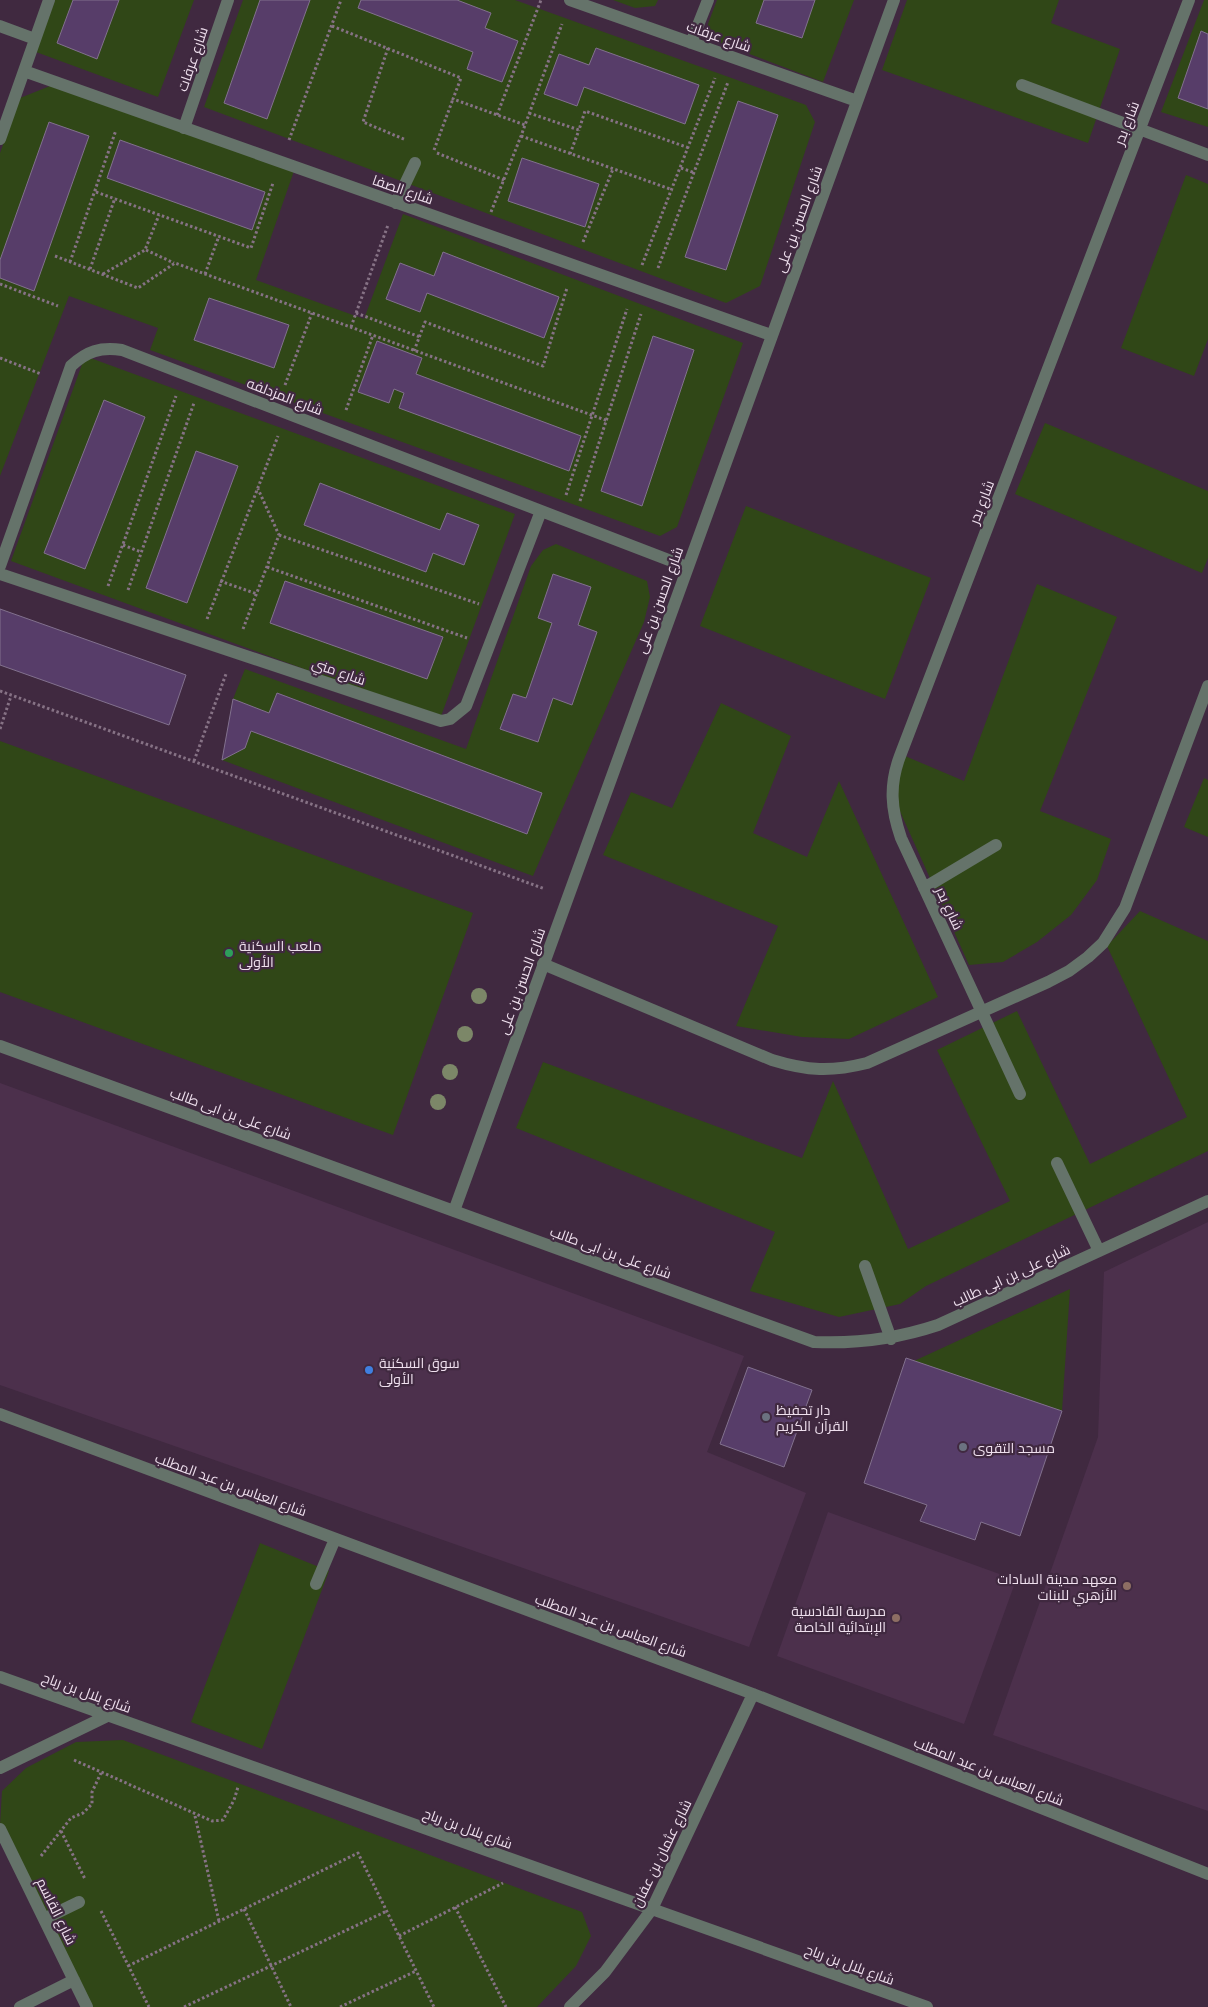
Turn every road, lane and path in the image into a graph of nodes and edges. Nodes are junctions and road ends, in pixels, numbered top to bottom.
1 (49, 0) edge
2 (228, 0) edge
3 (341, 0) edge
4 (541, 0) edge
5 (570, 0) edge
6 (708, 0) edge
7 (894, 0) edge
8 (1189, 0) edge
9 (0, 26) edge
10 (332, 26) junction
11 (35, 39) junction
12 (691, 43) junction
13 (388, 48) junction
14 (724, 54) junction
15 (737, 58) junction
16 (24, 71) junction
17 (1022, 84) dead end
18 (453, 99) junction
19 (857, 101) junction
20 (123, 106) junction
21 (529, 112) junction
22 (497, 115) junction
23 (363, 122) dead end
24 (525, 125) junction
25 (184, 128) junction
26 (1140, 129) junction
27 (579, 130) junction
28 (521, 136) junction
29 (0, 139) edge
30 (689, 148) junction
31 (433, 151) dead end
32 (570, 154) junction
33 (1208, 155) edge
34 (280, 162) junction
35 (415, 163) dead end
36 (681, 168) junction
37 (613, 169) junction
38 (695, 173) junction
39 (673, 190) junction
40 (96, 192) junction
41 (115, 198) junction
42 (396, 203) junction
43 (159, 215) junction
44 (482, 233) junction
45 (219, 236) junction
46 (145, 250) junction
47 (55, 256) dead end
48 (70, 262) junction
49 (175, 263) junction
50 (574, 266) junction
51 (90, 269) junction
52 (103, 274) junction
53 (205, 274) junction
54 (0, 284) edge
55 (634, 287) junction
56 (648, 292) junction
57 (58, 306) dead end
58 (356, 312) junction
59 (312, 313) junction
60 (351, 327) junction
61 (373, 335) junction
62 (772, 336) junction
63 (420, 337) junction
64 (414, 350) junction
65 (0, 358) edge
66 (184, 374) junction
67 (202, 381) junction
68 (65, 383) junction
69 (282, 411) junction
70 (593, 416) junction
71 (608, 421) junction
72 (338, 433) junction
73 (258, 489) junction
74 (541, 511) junction
75 (559, 518) junction
76 (573, 524) junction
77 (279, 535) junction
78 (123, 544) junction
79 (141, 552) junction
80 (0, 566) edge
81 (267, 567) junction
82 (687, 567) junction
83 (0, 574) edge
84 (220, 582) junction
85 (257, 594) junction
86 (100, 607) junction
87 (502, 612) junction
88 (120, 614) junction
89 (199, 640) junction
90 (490, 646) junction
91 (234, 652) junction
92 (1207, 690) edge
93 (0, 692) edge
94 (11, 696) junction
95 (0, 729) edge
96 (194, 760) junction
97 (996, 845) dead end
98 (924, 888) junction
99 (567, 898) junction
100 (543, 964) junction
101 (982, 1012) junction
102 (0, 1046) edge
103 (1020, 1094) dead end
104 (1057, 1163) dead end
105 (1208, 1201) edge
106 (454, 1210) junction
107 (1099, 1251) junction
108 (866, 1266) dead end
109 (891, 1339) junction
110 (0, 1414) edge
111 (335, 1539) junction
112 (316, 1584) dead end
113 (0, 1677) edge
114 (753, 1694) junction
115 (107, 1716) junction
116 (44, 1746) junction
117 (244, 1764) junction
118 (0, 1768) edge
119 (101, 1773) junction
120 (195, 1815) junction
121 (0, 1829) edge
122 (61, 1831) junction
123 (535, 1868) junction
124 (1208, 1874) edge
125 (24, 1877) junction
126 (86, 1881) dead end
127 (79, 1902) dead end
128 (99, 1906) dead end
129 (455, 1907) junction
130 (244, 1909) junction
131 (652, 1909) junction
132 (386, 1911) junction
133 (44, 1919) junction
134 (219, 1921) junction
135 (399, 1936) junction
136 (128, 1966) junction
137 (271, 1966) junction
138 (416, 1971) junction
139 (74, 1980) junction
140 (919, 2006) edge
141 (20, 2007) edge
142 (87, 2007) edge
143 (149, 2007) edge
144 (184, 2007) edge
145 (290, 2007) edge
146 (340, 2007) edge
147 (434, 2007) edge
148 (506, 2007) edge
149 (570, 2007) edge

1 - 11 street
2 - 25 street, شارع عرفات
3 - 10 path
4 - 22 path
5 - 12 street, شارع عرفات
5 - 21 path
6 - 12 street
7 - 19 street, شارع الحسن بن على
8 - 26 street, شارع بدر
9 - 11 street
10 - 13 path
10 - 34 path
11 - 16 street
12 - 14 street, شارع عرفات
13 - 18 path
13 - 23 path
14 - 15 street, شارع عرفات
14 - 30 path
15 - 19 street, شارع عرفات
15 - 38 path
16 - 20 street, شارع الصفا
16 - 29 street
17 - 26 street
18 - 22 path
18 - 31 path
19 - 62 street, شارع الحسن بن على
20 - 25 street, شارع الصفا
20 - 40 path
21 - 24 path
21 - 27 path
22 - 24 path
24 - 28 path
25 - 34 street, شارع الصفا
26 - 33 street
26 - 98 street, شارع بدر
27 - 30 path
27 - 32 path
28 - 32 path
28 - 44 path
30 - 36 path
32 - 37 path
34 - 42 street, شارع الصفا
34 - 45 path
35 - 42 street
36 - 38 path
36 - 39 path
37 - 39 path
37 - 50 path
38 - 56 path
39 - 55 path
40 - 41 path
40 - 48 path
41 - 43 path
41 - 51 path
42 - 44 street, شارع الصفا
42 - 58 path
43 - 45 path
43 - 46 path
44 - 50 street, شارع الصفا
45 - 53 path
46 - 49 path
46 - 52 path
47 - 48 path
48 - 51 path
49 - 52 path
49 - 53 path
50 - 55 street, شارع الصفا
50 - 63 path
51 - 52 path
53 - 59 path
54 - 57 path
55 - 56 street, شارع الصفا
55 - 70 path
56 - 62 street, شارع الصفا
56 - 71 path
58 - 60 path
58 - 63 path
59 - 60 path
59 - 69 path
60 - 61 path
61 - 64 path
61 - 72 path
62 - 82 street, شارع الحسن بن على
63 - 64 path
64 - 70 path
65 - 68 path
66 - 67 street, شارع المزدلفه
66 - 68 street, شارع المزدلفه
66 - 78 path
67 - 69 street, شارع المزدلفه
67 - 79 path
68 - 80 street, شارع المزدلفه
69 - 72 street, شارع المزدلفه
69 - 73 path
70 - 71 path
70 - 75 path
71 - 76 path
72 - 74 street, شارع المزدلفه
73 - 77 path
73 - 84 path
74 - 75 street, شارع المزدلفه
74 - 87 street, شارع مني
75 - 76 street, شارع المزدلفه
76 - 82 street, شارع المزدلفه
77 - 81 path
77 - 87 path
78 - 79 path
78 - 86 path
79 - 88 path
81 - 85 path
81 - 90 path
82 - 99 street, شارع الحسن بن على
83 - 86 street, شارع مني
84 - 85 path
84 - 89 path
85 - 91 path
86 - 88 street, شارع مني
87 - 90 street, شارع مني
88 - 89 street, شارع مني
89 - 91 street, شارع مني
90 - 91 street, شارع مني
91 - 96 path
92 - 101 street
93 - 94 path
94 - 95 path
94 - 96 path
96 - 99 path
97 - 98 street
98 - 101 street, شارع بدر
99 - 100 street, شارع الحسن بن على
100 - 101 street
100 - 106 street, شارع الحسن بن على
101 - 103 street, شارع بدر
102 - 106 street, شارع على بن ابى طالب
104 - 107 street
105 - 107 street, شارع على بن ابى طالب
106 - 109 street, شارع على بن ابى طالب
107 - 109 street, شارع على بن ابى طالب
108 - 109 street
110 - 111 street, شارع العباس بن عبد المطلب
111 - 112 street
111 - 114 street, شارع العباس بن عبد المطلب
113 - 115 street, شارع بلال بن رباح
114 - 124 street, شارع العباس بن عبد المطلب
114 - 131 street, شارع عثمان بن عفان
115 - 116 street
115 - 117 street, شارع بلال بن رباح
116 - 118 street
116 - 119 path
117 - 120 path
117 - 123 street, شارع بلال بن رباح
119 - 120 path
119 - 122 path
120 - 134 path
121 - 125 street, شارع القاسم
122 - 125 path
122 - 126 path
123 - 129 path
123 - 131 street, شارع بلال بن رباح
125 - 133 street, شارع القاسم
127 - 133 street
128 - 136 path
129 - 135 path
129 - 148 path
130 - 132 path
130 - 134 path
130 - 137 path
131 - 140 street, شارع بلال بن رباح
131 - 149 street, شارع عثمان بن عفان
132 - 135 path
132 - 137 path
133 - 139 street, شارع القاسم
134 - 136 path
135 - 138 path
136 - 143 path
137 - 144 path
137 - 145 path
138 - 146 path
138 - 147 path
139 - 141 street
139 - 142 street, شارع القاسم

